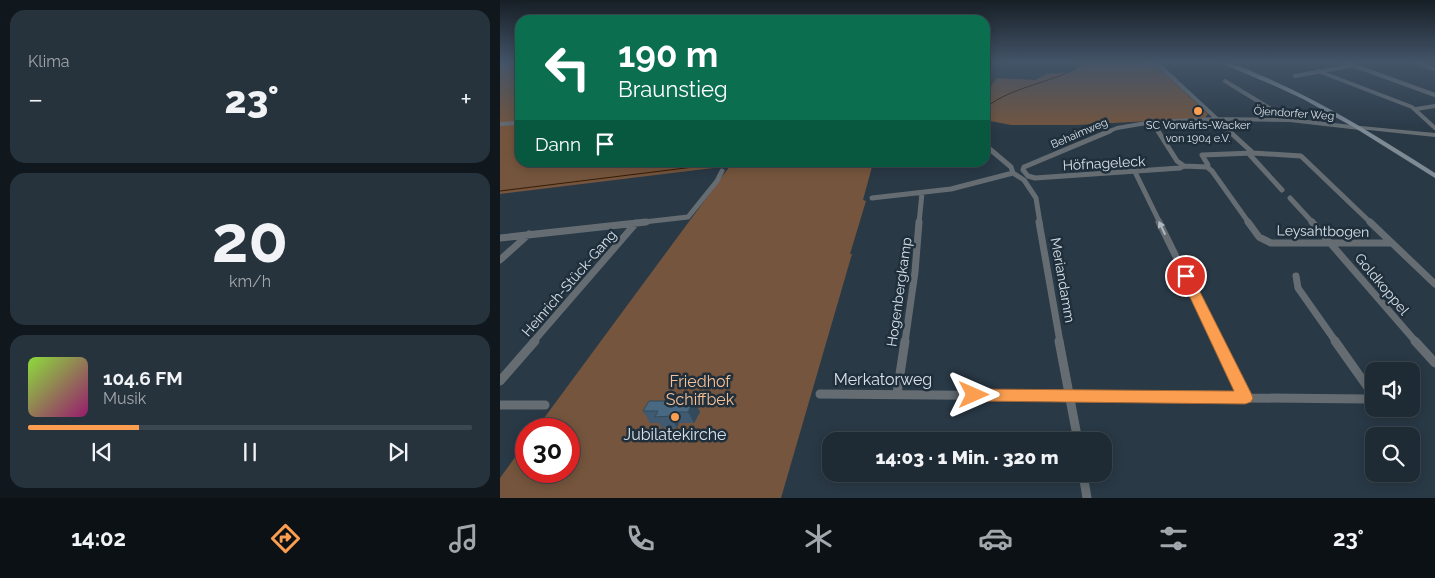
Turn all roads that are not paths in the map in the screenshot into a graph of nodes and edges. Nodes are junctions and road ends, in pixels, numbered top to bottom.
1 (1181, 85) edge
2 (1232, 85) edge
3 (1278, 85) edge
4 (1353, 85) edge
5 (1408, 85) edge
6 (1435, 95) edge
7 (1435, 106) edge
8 (1416, 109) junction
9 (1217, 119) junction
10 (1290, 120) junction
11 (1152, 122) junction
12 (515, 123) edge
13 (500, 124) edge
14 (1361, 128) junction
15 (1435, 128) edge
16 (1435, 135) edge
17 (990, 150) edge
18 (1253, 153) junction
19 (1184, 166) junction
20 (1207, 168) junction
21 (722, 170) dead end
22 (1135, 172) junction
23 (1013, 173) junction
24 (1026, 174) joint
25 (1435, 176) edge
26 (1282, 190) dead end
27 (922, 193) junction
28 (872, 198) dead end
29 (1290, 198) dead end
30 (636, 223) junction
31 (529, 234) junction
32 (500, 238) edge
33 (1332, 244) junction
34 (1392, 244) junction
35 (500, 260) edge
36 (1296, 276) dead end
37 (1435, 284) edge
38 (1435, 364) edge
39 (500, 381) edge
40 (820, 394) dead end
41 (897, 394) junction
42 (1070, 396) junction
43 (1245, 398) junction
44 (500, 405) edge
45 (545, 405) dead end
46 (1076, 432) edge
47 (1084, 482) edge
48 (1087, 498) edge

1 - 9 street
2 - 10 street
3 - 14 main road
4 - 8 street
5 - 6 street
7 - 8 street
8 - 15 street
9 - 10 street, Öjendorfer Weg
9 - 11 street, Öjendorfer Weg
9 - 18 street
10 - 14 street, Öjendorfer Weg
11 - 19 street
11 - 24 street, Behaimweg
12 - 13 street
14 - 16 street, Öjendorfer Weg
14 - 25 main road
17 - 23 street, Meriandamm
18 - 20 street
18 - 26 street
18 - 34 street
19 - 20 street, Höfnageleck
19 - 22 street, Höfnageleck
20 - 33 street, Leysahtbogen
21 - 30 street
22 - 24 street, Höfnageleck
43 -> 22 street
23 - 27 street
23 - 42 street, Meriandamm
27 - 28 street
27 - 41 street, Hogenbergkamp
29 - 33 street, Goldkoppel
30 - 31 street
30 - 39 street, Heinrich-Stück-Gang
31 - 32 street
31 - 35 street
33 - 34 street, Leysahtbogen
33 - 38 street, Goldkoppel
34 - 37 street
36 - 43 street, Merkatorweg
40 - 41 street, Merkatorweg
41 - 42 street, Merkatorweg
42 - 43 street, Merkatorweg
42 - 46 street, Meriandamm
44 - 45 street
47 - 48 street

